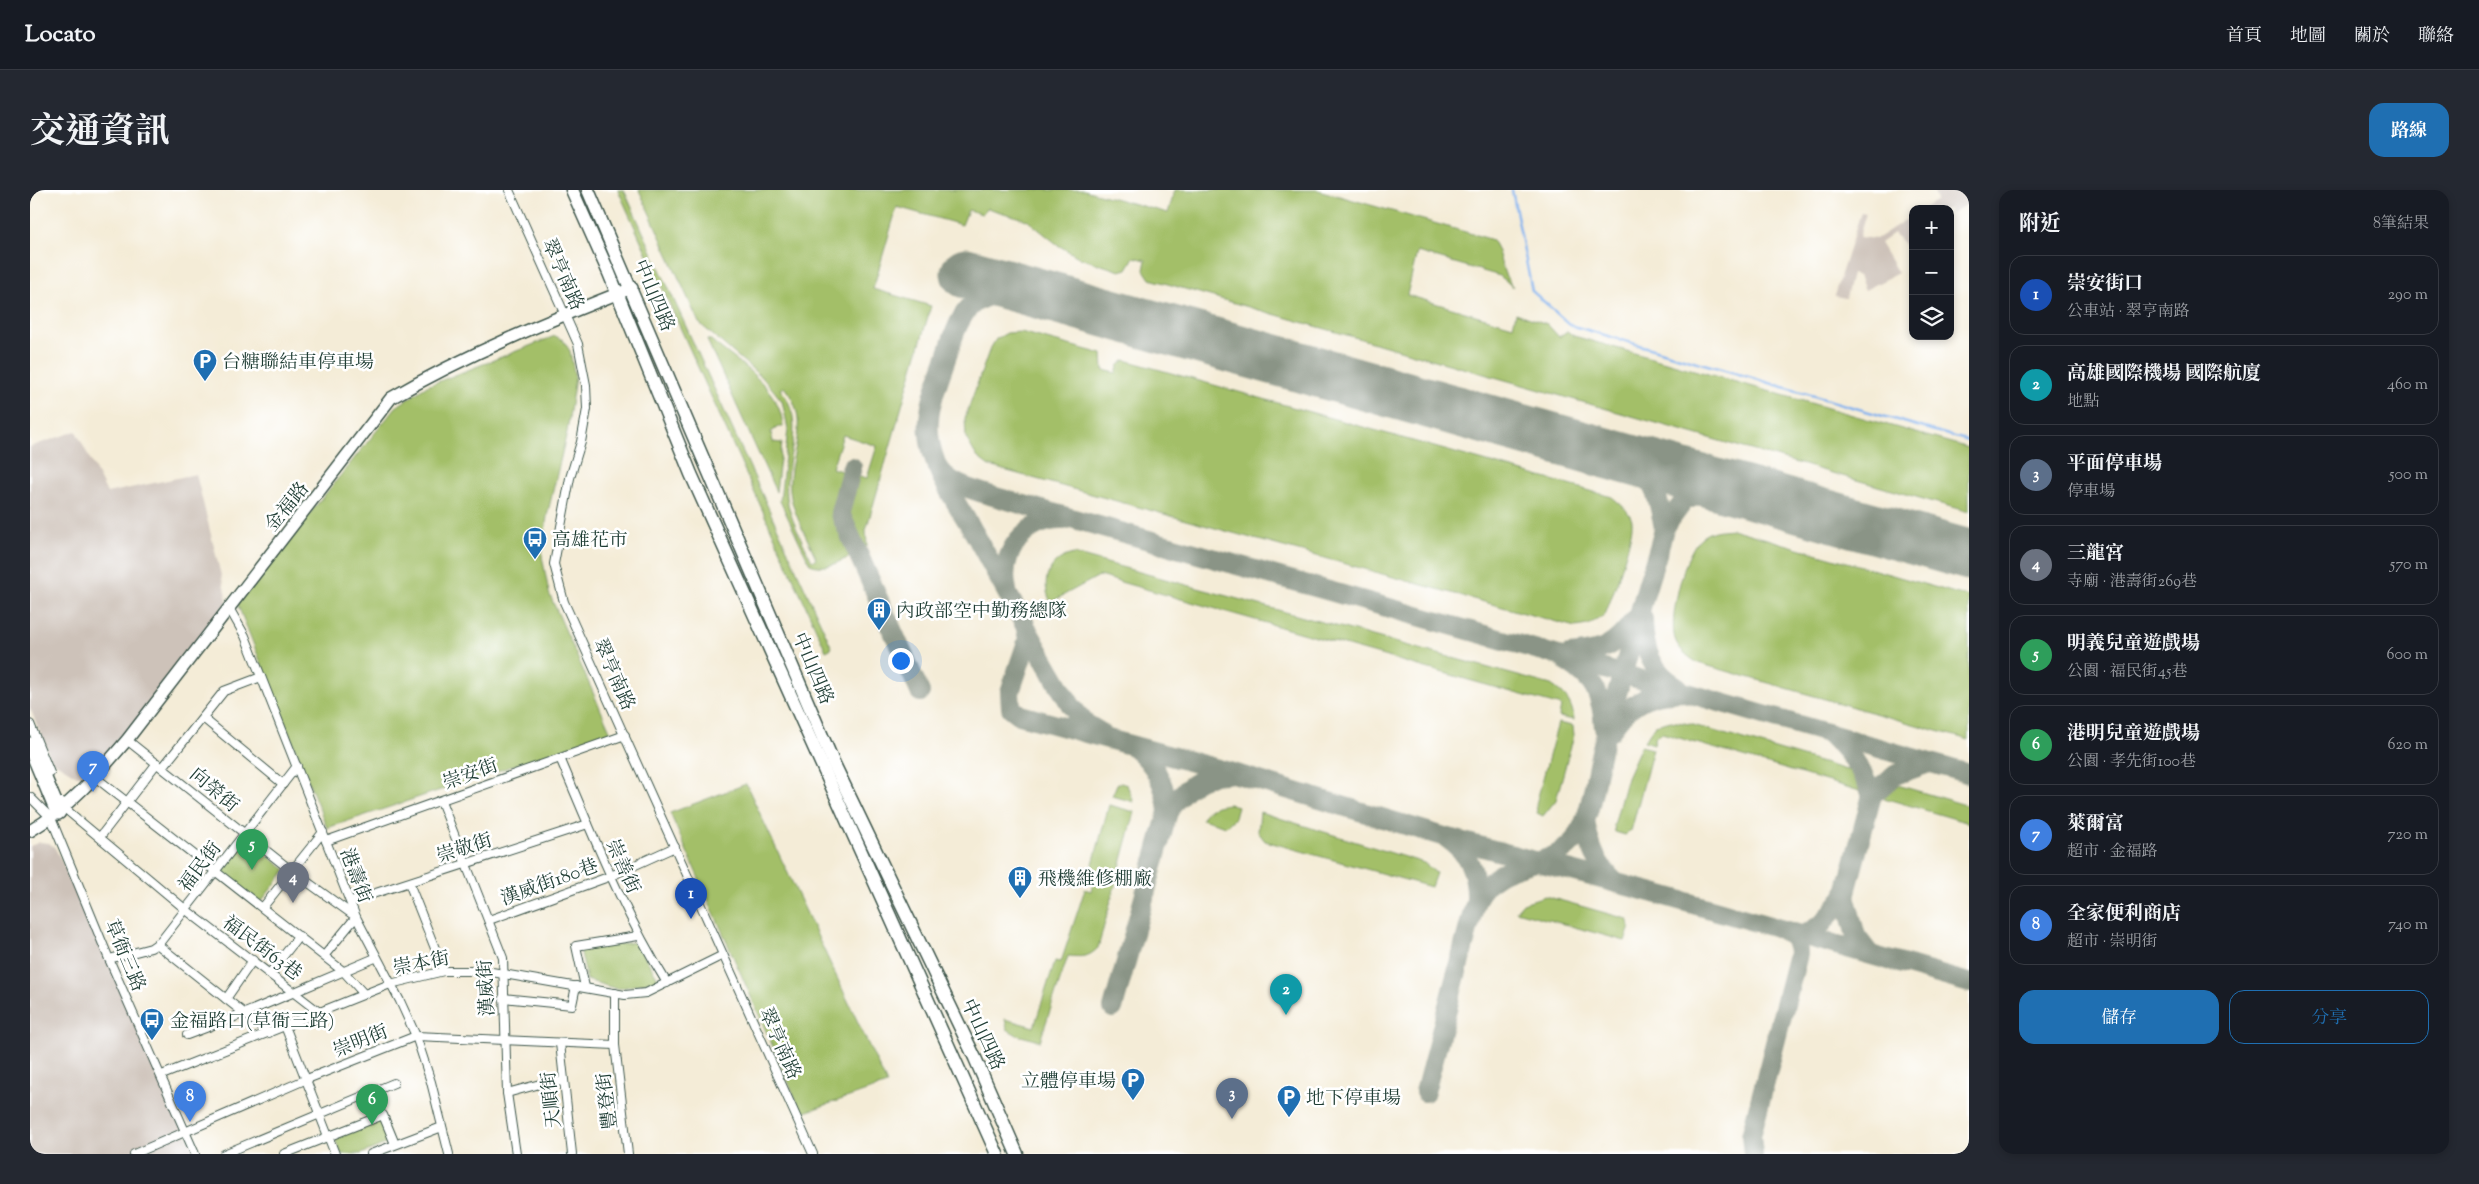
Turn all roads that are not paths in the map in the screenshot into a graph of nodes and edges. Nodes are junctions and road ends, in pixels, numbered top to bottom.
1 (509, 190) edge
2 (572, 190) edge
3 (588, 190) edge
4 (632, 288) junction
5 (617, 294) junction
6 (564, 315) junction
7 (229, 608) junction
8 (261, 677) junction
9 (203, 718) junction
10 (30, 724) edge
11 (625, 735) junction
12 (127, 740) junction
13 (30, 745) edge
14 (560, 758) junction
15 (160, 765) junction
16 (297, 766) junction
17 (30, 768) edge
18 (95, 777) junction
19 (283, 784) junction
20 (30, 797) edge
21 (126, 801) junction
22 (441, 801) junction
23 (57, 812) junction
24 (588, 824) junction
25 (30, 831) edge
26 (323, 832) junction
27 (244, 834) junction
28 (100, 837) junction
29 (326, 842) junction
30 (675, 847) junction
31 (464, 864) junction
32 (215, 871) junction
33 (292, 871) junction
34 (611, 876) junction
35 (409, 883) junction
36 (350, 901) junction
37 (264, 907) junction
38 (185, 909) junction
39 (356, 918) junction
40 (489, 920) junction
41 (299, 936) junction
42 (638, 936) junction
43 (157, 944) junction
44 (723, 955) junction
45 (324, 956) junction
46 (109, 958) junction
47 (376, 958) junction
48 (253, 960) junction
49 (444, 971) junction
50 (344, 972) junction
51 (270, 973) junction
52 (505, 974) junction
53 (667, 983) junction
54 (390, 984) junction
55 (576, 986) junction
56 (585, 987) junction
57 (294, 992) junction
58 (616, 993) junction
59 (364, 994) junction
60 (226, 998) junction
61 (503, 998) junction
62 (320, 1012) junction
63 (245, 1013) junction
64 (285, 1026) junction
65 (268, 1033) junction
66 (187, 1035) dead end
67 (416, 1036) junction
68 (504, 1041) junction
69 (560, 1043) junction
70 (615, 1044) junction
71 (162, 1075) junction
72 (307, 1079) junction
73 (564, 1081) junction
74 (394, 1083) dead end
75 (507, 1093) junction
76 (319, 1114) junction
77 (442, 1128) junction
78 (186, 1132) junction
79 (328, 1136) junction
80 (395, 1144) junction
81 (134, 1154) edge
82 (195, 1154) edge
83 (224, 1154) edge
84 (284, 1154) edge
85 (335, 1154) edge
86 (371, 1154) edge
87 (449, 1154) edge
88 (516, 1154) edge
89 (572, 1154) edge
90 (628, 1154) edge
91 (813, 1154) edge
92 (997, 1154) edge
93 (1017, 1154) edge

1 - 6 street, 翠亨南路
2 - 5 main road, 中山四路
3 - 4 main road, 中山四路
4 - 5 street, 金福路
4 - 93 main road, 中山四路
5 - 6 street, 金福路
5 - 92 main road, 中山四路
6 - 7 street, 金福路
6 - 11 street, 翠亨南路
7 - 8 street, 港壽街
7 - 12 street, 金福路
8 - 9 street
8 - 16 street, 港壽街
9 - 15 street
9 - 19 street
10 - 23 street, 草衙三路
11 - 14 street, 崇安街
11 - 30 street, 翠亨南路
12 - 15 street, 向榮街
12 - 18 street, 金福路
13 - 23 highway
14 - 22 street, 崇安街
14 - 24 street, 崇善街
15 - 21 street
15 - 27 street, 向榮街
16 - 19 street, 福民街
16 - 26 street, 港壽街
17 - 23 highway
18 - 21 street
18 - 23 street, 金福路
19 - 27 street, 福民街
20 - 23 street, 福民街63巷
21 - 28 street
21 - 32 street
22 - 29 street, 崇安街
22 - 31 street, 漢威街
23 - 25 street, 金福路
23 - 28 street, 福民街63巷
23 - 46 street, 草衙三路
24 - 31 street, 崇敬街
24 - 34 street, 崇善街
26 - 29 street, 港壽街
26 - 33 street
27 - 32 street, 福民街
27 - 33 street, 向榮街
28 - 38 street, 福民街63巷
29 - 36 street, 港壽街
30 - 34 street, 漢威街180巷
30 - 44 street, 翠亨南路
31 - 35 street, 崇敬街
31 - 40 street, 漢威街
32 - 37 street
32 - 38 street, 福民街
33 - 37 street
33 - 39 street, 向榮街
34 - 40 street, 漢威街180巷
34 - 42 street, 崇善街
35 - 36 street, 崇敬街
35 - 49 street
36 - 39 street, 港壽街
37 - 41 street
38 - 43 street, 福民街
38 - 48 street, 福民街63巷
39 - 45 street
39 - 47 street, 港壽街
40 - 52 street, 漢威街
41 - 45 street
41 - 51 street
42 - 53 street, 崇善街
42 - 56 street
43 - 46 street
43 - 60 street
44 - 53 street, 崇本街
44 - 91 street, 翠亨南路
45 - 50 street
46 - 71 street, 草衙三路
47 - 50 street
47 - 54 street, 港壽街
48 - 51 street, 福民街63巷
48 - 60 street
49 - 52 street, 崇本街
49 - 54 street, 崇本街
50 - 57 street
50 - 59 street
51 - 57 street, 福民街63巷
52 - 55 street, 崇本街
52 - 61 street, 漢威街
53 - 58 street, 崇本街
54 - 59 street, 崇本街
54 - 67 street, 港壽街
55 - 56 street, 崇本街
55 - 61 street
56 - 58 street, 崇本街
57 - 62 street, 福民街63巷
57 - 63 street
58 - 70 street, 豐登街
59 - 62 street, 崇本街
60 - 63 street
61 - 68 street, 漢威街
62 - 64 street, 崇本街
63 - 65 street
63 - 66 street
64 - 65 street, 崇本街
64 - 72 street
65 - 71 street, 崇本街
67 - 68 street, 崇明街
67 - 72 street, 崇明街
67 - 77 street, 港壽街
68 - 69 street, 崇明街
68 - 75 street, 漢威街
69 - 70 street, 崇明街
69 - 73 street, 天順街
70 - 90 street, 豐登街
71 - 78 street, 草衙三路
72 - 76 street
72 - 78 street, 崇明街
73 - 75 street
73 - 89 street, 天順街
74 - 76 street
75 - 88 street, 漢威街
76 - 79 street
76 - 83 street
77 - 80 street
77 - 87 street, 港壽街
78 - 81 street, 崇明街
78 - 82 street, 草衙三路
79 - 80 street
79 - 84 street
79 - 85 street
80 - 86 street

